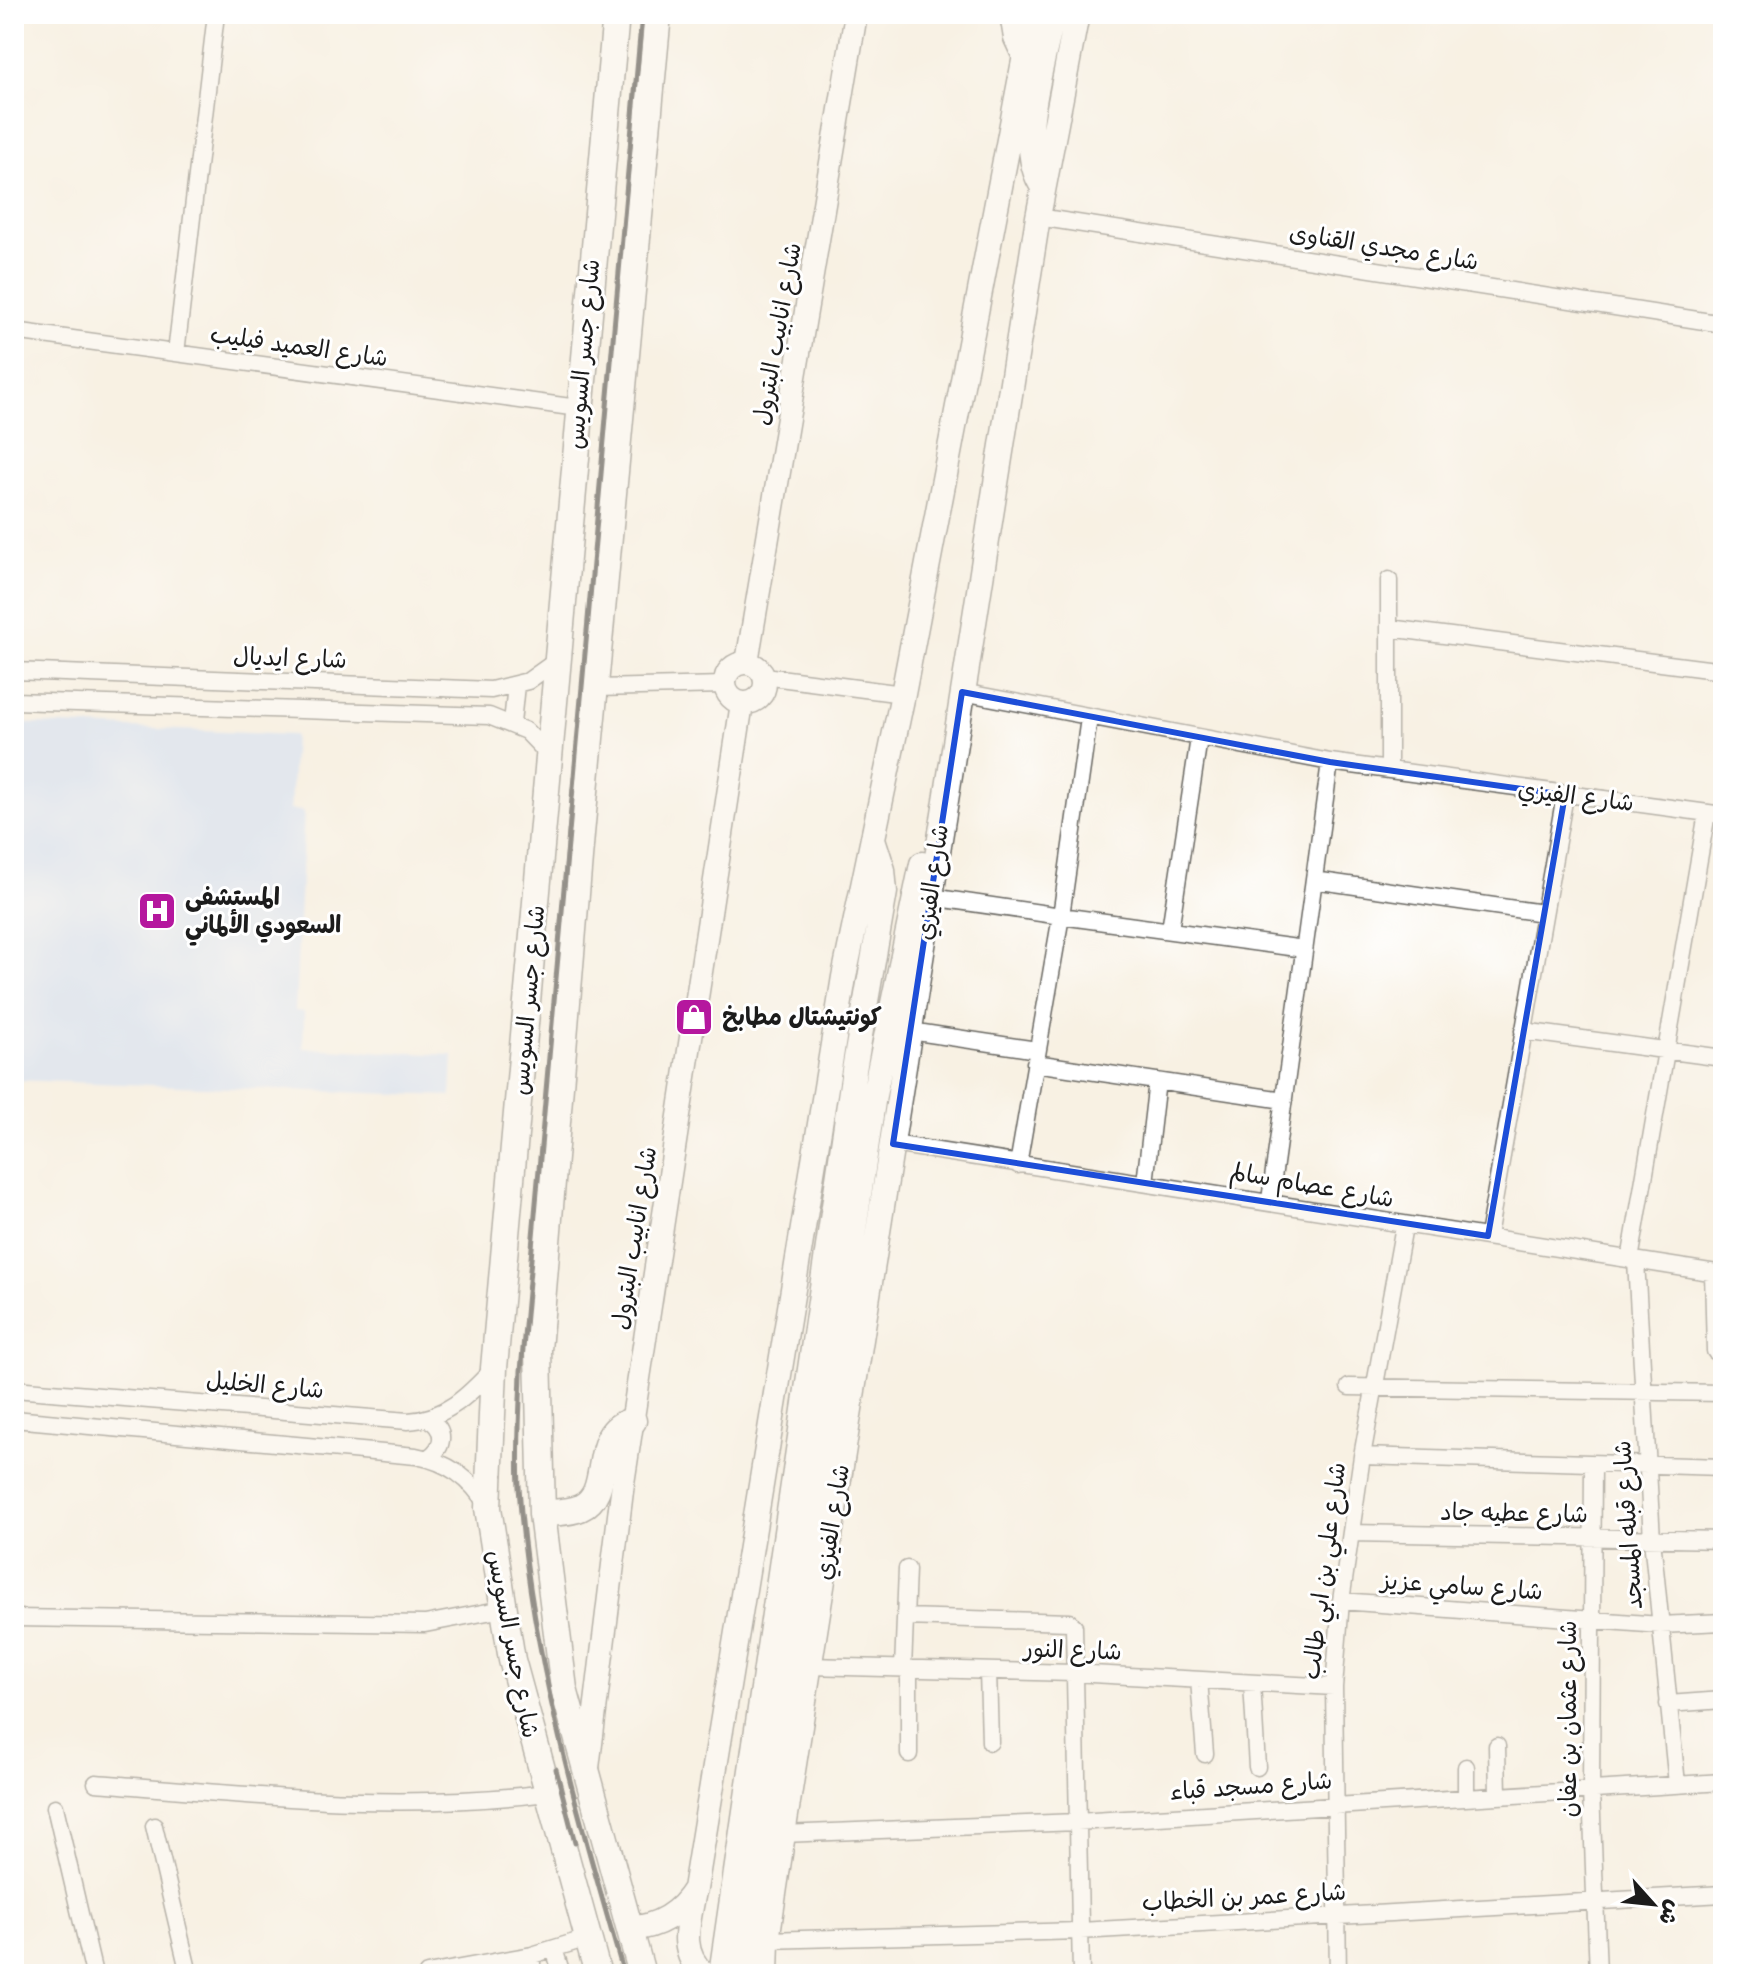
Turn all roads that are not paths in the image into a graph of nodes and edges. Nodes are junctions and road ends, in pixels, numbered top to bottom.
1 (216, 14) edge
2 (616, 14) edge
3 (856, 14) edge
4 (1012, 14) edge
5 (1033, 14) edge
6 (1053, 14) edge
7 (1077, 14) edge
8 (657, 15) edge
9 (1025, 57) junction
10 (1043, 187) junction
11 (1038, 217) junction
12 (1723, 324) edge
13 (14, 331) edge
14 (176, 353) junction
15 (578, 408) junction
16 (1389, 580) dead end
17 (1389, 628) junction
18 (556, 661) junction
19 (756, 669) junction
20 (14, 671) edge
21 (1723, 671) edge
22 (516, 685) junction
23 (725, 685) junction
24 (596, 688) junction
25 (962, 692) junction
26 (903, 694) junction
27 (14, 701) edge
28 (742, 703) junction
29 (1089, 718) junction
30 (512, 723) junction
31 (1199, 738) junction
32 (549, 755) junction
33 (1330, 762) junction
34 (1389, 770) junction
35 (1565, 795) junction
36 (1715, 814) edge
37 (939, 834) junction
38 (873, 840) junction
39 (1314, 880) junction
40 (931, 897) junction
41 (1543, 913) junction
42 (1061, 916) junction
43 (1170, 930) junction
44 (1304, 949) junction
45 (910, 1031) junction
46 (1523, 1031) junction
47 (1665, 1050) junction
48 (1036, 1056) junction
49 (1723, 1058) edge
50 (1157, 1081) junction
51 (1284, 1100) junction
52 (893, 1144) junction
53 (1018, 1165) junction
54 (1145, 1183) junction
55 (1270, 1200) junction
56 (1404, 1226) junction
57 (1488, 1236) junction
58 (1633, 1261) junction
59 (1718, 1274) edge
60 (1715, 1351) dead end
61 (494, 1368) junction
62 (1349, 1387) dead end
63 (1374, 1388) junction
64 (14, 1389) edge
65 (1642, 1390) junction
66 (1723, 1393) edge
67 (14, 1419) edge
68 (428, 1419) junction
69 (633, 1421) junction
70 (1362, 1456) junction
71 (428, 1458) junction
72 (1593, 1464) junction
73 (1648, 1465) junction
74 (1723, 1467) edge
75 (488, 1508) junction
76 (542, 1514) junction
77 (1351, 1533) junction
78 (1592, 1539) junction
79 (1652, 1539) junction
80 (1723, 1540) edge
81 (907, 1569) dead end
82 (1341, 1601) junction
83 (503, 1609) junction
84 (905, 1617) junction
85 (14, 1618) edge
86 (1591, 1619) junction
87 (1723, 1622) edge
88 (1660, 1625) junction
89 (809, 1666) junction
90 (906, 1669) junction
91 (988, 1671) junction
92 (1073, 1673) junction
93 (1199, 1680) junction
94 (1252, 1683) junction
95 (1334, 1687) junction
96 (1723, 1700) edge
97 (1668, 1704) junction
98 (990, 1742) dead end
99 (1497, 1746) dead end
100 (909, 1754) dead end
101 (1205, 1754) dead end
102 (1257, 1767) dead end
103 (1466, 1767) dead end
104 (587, 1781) junction
105 (1723, 1782) edge
106 (96, 1783) dead end
107 (1677, 1784) junction
108 (1591, 1790) junction
109 (547, 1793) junction
110 (1498, 1795) junction
111 (1466, 1797) junction
112 (1336, 1805) junction
113 (55, 1807) dead end
114 (1077, 1822) junction
115 (154, 1826) dead end
116 (783, 1834) junction
117 (695, 1889) junction
118 (1723, 1894) edge
119 (1595, 1902) junction
120 (741, 1906) junction
121 (1337, 1916) junction
122 (629, 1929) junction
123 (1080, 1931) junction
124 (588, 1938) junction
125 (767, 1940) junction
126 (554, 1949) junction
127 (532, 1955) junction
128 (94, 1974) edge
129 (189, 1974) edge
130 (427, 1974) edge
131 (532, 1974) edge
132 (562, 1974) edge
133 (598, 1974) edge
134 (642, 1974) edge
135 (704, 1974) edge
136 (721, 1974) edge
137 (743, 1974) edge
138 (750, 1974) edge
139 (766, 1974) edge
140 (1081, 1974) edge
141 (1338, 1974) edge
142 (1598, 1974) edge

1 - 14 street
2 - 15 main road, شارع جسر السويس
3 - 19 street, شارع انابيب البترول
4 - 9 main road
5 - 9 main road
6 - 10 main road
7 - 10 main road
8 - 24 main road, شارع جسر السويس
9 - 26 main road
10 - 11 main road
11 - 12 street, شارع مجدي القناوى
11 - 25 main road
13 - 14 street, شارع العميد فيليب
14 - 15 street, شارع العميد فيليب
15 - 18 main road, شارع جسر السويس
16 - 17 street
17 - 21 street
17 - 34 street
18 - 22 street, شارع ايديال
18 - 32 main road, شارع جسر السويس
19 - 23 street
19 - 26 street
19 - 28 street
20 - 22 street, شارع ايديال
22 - 30 street
23 - 24 street
23 - 28 street
24 - 76 main road, شارع جسر السويس
25 - 29 street, شارع الفيزي
25 - 37 main road, شارع الفيزي
26 - 38 main road
27 - 30 street
28 - 69 street, شارع انابيب البترول
29 - 31 street, شارع الفيزي
29 - 42 street
30 - 32 street
31 - 33 street, شارع الفيزي
31 - 43 street
32 - 61 main road, شارع جسر السويس
33 - 34 street, شارع الفيزي
33 - 39 street
34 - 35 street, شارع الفيزي
35 - 36 street, شارع الفيزي
35 - 41 street
36 - 47 street, شارع قبله المسجد
37 - 40 main road, شارع الفيزي
37 - 120 main road
38 - 117 main road
38 - 120 main road
39 - 41 street
39 - 44 street
40 - 42 street
40 - 45 main road, شارع الفيزي
41 - 46 street
42 - 43 street
42 - 48 street
43 - 44 street
44 - 51 street
45 - 48 street
45 - 52 main road, شارع الفيزي
46 - 47 street
46 - 57 street
47 - 49 street
47 - 58 street, شارع قبله المسجد
48 - 50 street
48 - 53 street
50 - 51 street
50 - 54 street
51 - 55 street
52 - 53 street, شارع عصام سالم
52 - 89 main road, شارع الفيزي
53 - 54 street, شارع عصام سالم
54 - 55 street, شارع عصام سالم
55 - 56 street, شارع عصام سالم
56 - 57 street, شارع عصام سالم
56 - 63 street, شارع علي بن ابي طالب
57 - 58 street, شارع عصام سالم
58 - 59 street, شارع عصام سالم
58 - 65 street, شارع قبله المسجد
59 - 60 street
61 - 68 street, شارع الخليل
61 - 75 main road, شارع جسر السويس
62 - 63 street
63 - 65 street
63 - 70 street, شارع علي بن ابي طالب
64 - 68 street, شارع الخليل
65 - 66 street
65 - 73 street, شارع قبله المسجد
67 - 71 street
68 - 71 street
69 - 76 main road
69 - 104 street, شارع انابيب البترول
70 - 72 street
70 - 77 street, شارع علي بن ابي طالب
71 - 75 street
72 - 73 street
72 - 78 street, شارع عثمان بن عفان
73 - 74 street
73 - 79 street, شارع قبله المسجد
75 - 83 main road, شارع جسر السويس
76 - 104 main road, شارع جسر السويس
77 - 78 street, شارع عطيه جاد
77 - 82 street, شارع علي بن ابي طالب
78 - 79 street, شارع عطيه جاد
78 - 86 street, شارع عثمان بن عفان
79 - 80 street, شارع عطيه جاد
79 - 88 street, شارع قبله المسجد
81 - 84 street
82 - 86 street, شارع سامي عزيز
82 - 95 street, شارع علي بن ابي طالب
83 - 85 street
83 - 109 main road, شارع جسر السويس
84 - 90 street
84 - 92 street
86 - 88 street, شارع سامي عزيز
86 - 108 street, شارع عثمان بن عفان
87 - 88 street, شارع سامي عزيز
88 - 97 street, شارع قبله المسجد
89 - 90 street, شارع النور
89 - 116 main road, شارع الفيزي
90 - 91 street, شارع النور
90 - 100 street
91 - 92 street, شارع النور
91 - 98 street
92 - 93 street, شارع النور
92 - 114 street
93 - 94 street, شارع النور
93 - 101 street
94 - 95 street, شارع النور
94 - 102 street
95 - 112 street, شارع علي بن ابي طالب
96 - 97 street
97 - 107 street, شارع قبله المسجد
99 - 110 street
103 - 111 street
104 - 122 main road, شارع جسر السويس
105 - 107 street, شارع مسجد قباء
106 - 109 street
107 - 108 street, شارع مسجد قباء
108 - 110 street, شارع مسجد قباء
108 - 119 street, شارع عثمان بن عفان
109 - 124 main road, شارع جسر السويس
110 - 111 street, شارع مسجد قباء
111 - 112 street, شارع مسجد قباء
112 - 114 street, شارع مسجد قباء
112 - 121 street, شارع علي بن ابي طالب
113 - 128 street
114 - 116 street, شارع مسجد قباء
114 - 123 street
115 - 129 street
116 - 125 main road, شارع الفيزي
117 - 122 main road
117 - 135 main road
118 - 119 street, شارع عمر بن الخطاب
119 - 121 street, شارع عمر بن الخطاب
119 - 142 street, شارع عثمان بن عفان
120 - 136 main road
120 - 137 main road
121 - 123 street, شارع عمر بن الخطاب
121 - 141 street, شارع علي بن ابي طالب
122 - 134 main road, شارع جسر السويس
123 - 125 street, شارع عمر بن الخطاب
123 - 140 street
124 - 126 street
124 - 133 main road, شارع جسر السويس
125 - 138 main road
125 - 139 main road
126 - 127 street
126 - 132 street
127 - 130 street
127 - 131 street

